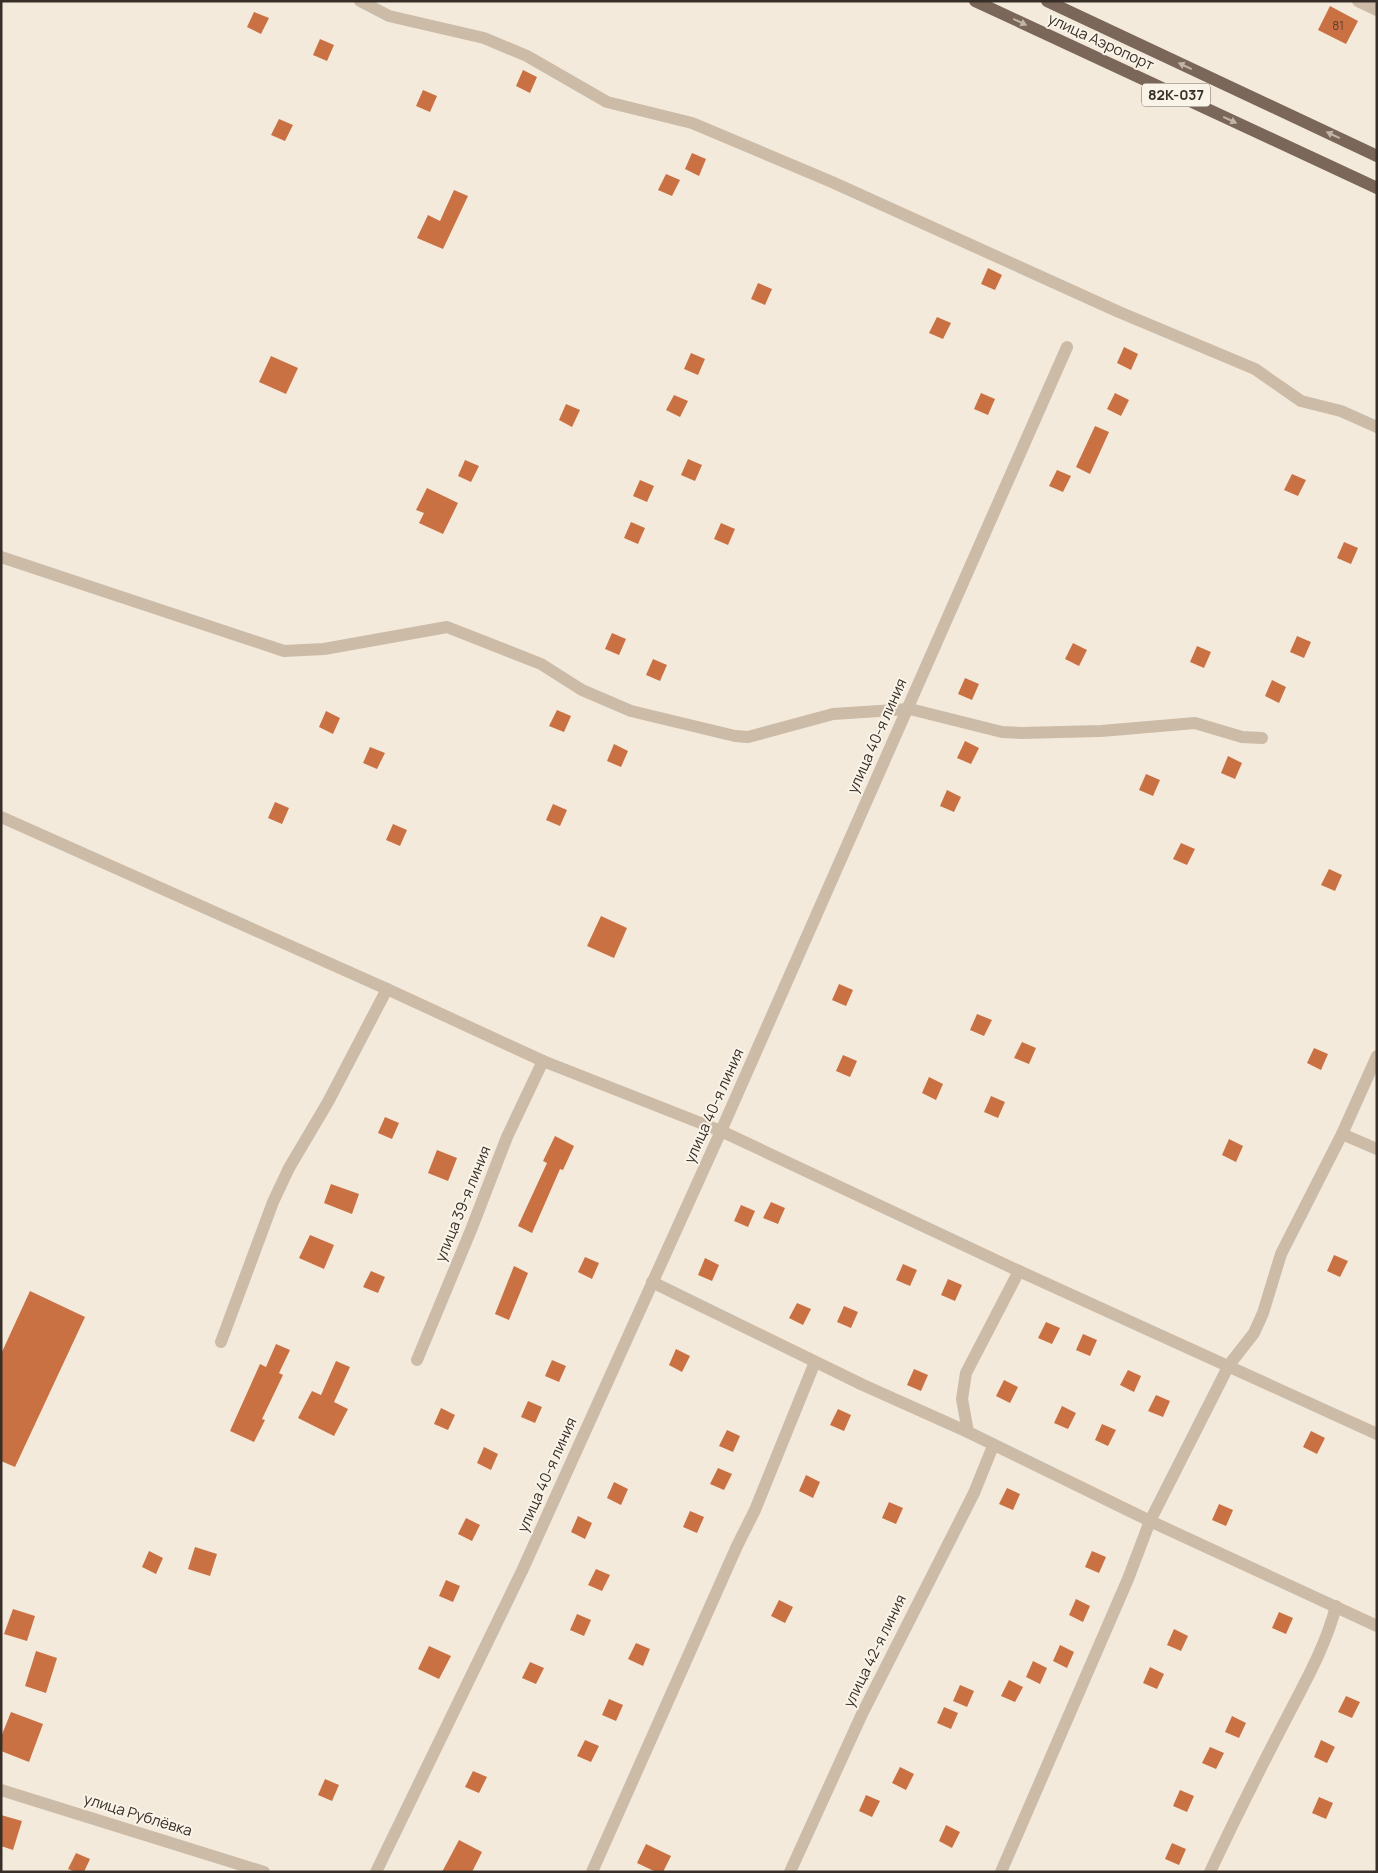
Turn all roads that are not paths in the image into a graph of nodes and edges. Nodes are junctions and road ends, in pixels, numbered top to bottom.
1 (360, 1) edge
2 (975, 1) edge
3 (1047, 1) edge
4 (1358, 1) edge
5 (1377, 10) edge
6 (1377, 156) edge
7 (1377, 188) edge
8 (1067, 347) dead end
9 (1377, 427) edge
10 (1, 557) edge
11 (907, 710) junction
12 (1262, 738) dead end
13 (1, 817) edge
14 (387, 989) junction
15 (1377, 1056) edge
16 (542, 1061) junction
17 (721, 1131) junction
18 (1342, 1134) junction
19 (1377, 1149) edge
20 (1019, 1271) junction
21 (652, 1282) junction
22 (220, 1342) dead end
23 (417, 1360) dead end
24 (815, 1362) junction
25 (1229, 1365) junction
26 (968, 1432) junction
27 (1377, 1434) edge
28 (993, 1446) junction
29 (1150, 1521) junction
30 (1336, 1606) junction
31 (1377, 1626) edge
32 (1, 1790) edge
33 (264, 1872) edge
34 (376, 1872) edge
35 (592, 1872) edge
36 (790, 1872) edge
37 (1001, 1872) edge
38 (1210, 1872) edge

1 - 9 street
2 -> 7 main road, улица Аэропорт / 82К-037
6 -> 3 main road, улица Аэропорт
4 - 5 street
8 - 11 street, улица 40-я линия
10 - 11 street
11 - 12 street
11 - 17 street, улица 40-я линия
13 - 14 street
14 - 16 street
14 - 22 street
15 - 18 street
16 - 17 street
16 - 23 street, улица 39-я линия
17 - 20 street
17 - 21 street, улица 40-я линия
18 - 19 street
18 - 25 street
20 - 25 street
20 - 26 street
21 - 24 street
21 - 34 street, улица 40-я линия
24 - 26 street
24 - 35 street
25 - 27 street
25 - 29 street
26 - 28 street
28 - 29 street
28 - 36 street, улица 42-я линия
29 - 30 street
29 - 37 street
30 - 31 street
30 - 38 street
32 - 33 street, улица Рублёвка

